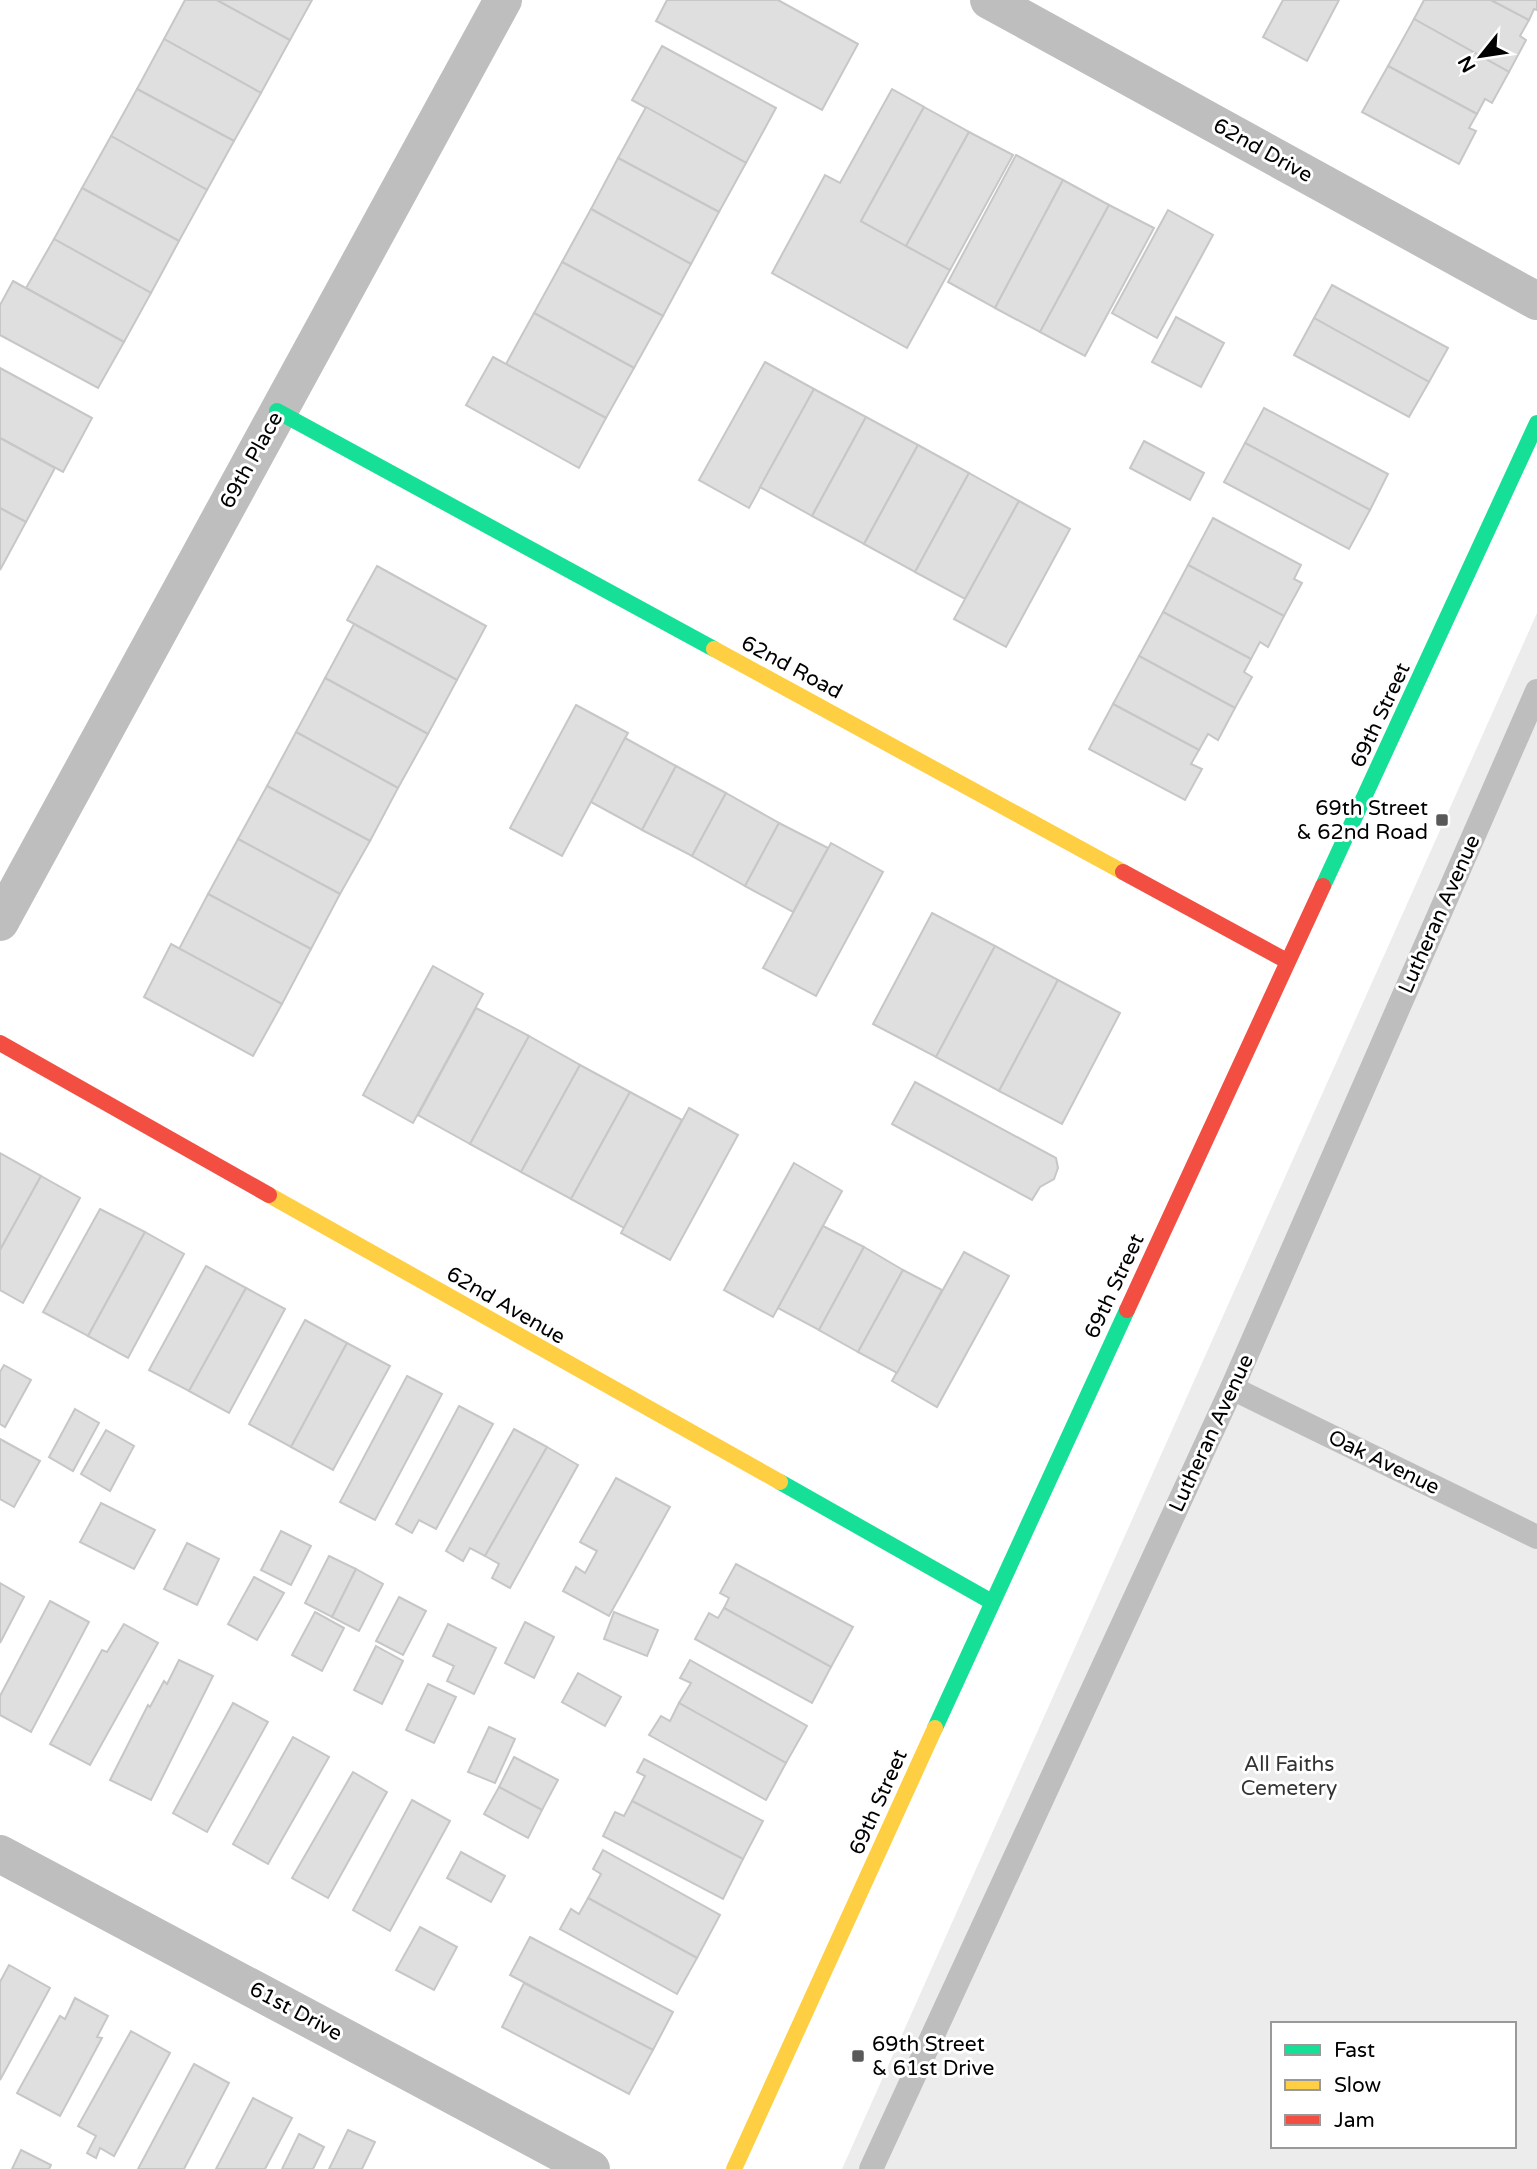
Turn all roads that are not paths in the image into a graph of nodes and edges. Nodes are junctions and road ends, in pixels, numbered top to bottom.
1 (503, 0) edge
2 (989, 0) edge
3 (1537, 301) edge
4 (277, 411) junction
5 (1537, 423) edge
6 (1537, 691) edge
7 (0, 922) edge
8 (1287, 961) junction
9 (0, 1043) edge
10 (1232, 1388) junction
11 (1537, 1537) edge
12 (992, 1602) junction
13 (0, 1854) edge
14 (591, 2169) edge
15 (734, 2169) edge
16 (871, 2169) edge

1 - 4 street, 69th Place
2 - 3 street, 62nd Drive
4 - 7 street, 69th Place
4 - 8 street, 62nd Road
5 - 8 street, 69th Street
6 - 10 lane, Lutheran Avenue
8 - 12 street, 69th Street
9 - 12 street, 62nd Avenue
10 - 11 lane, Oak Avenue
10 - 16 lane, Lutheran Avenue
12 - 15 street, 69th Street
13 - 14 street, 61st Drive

